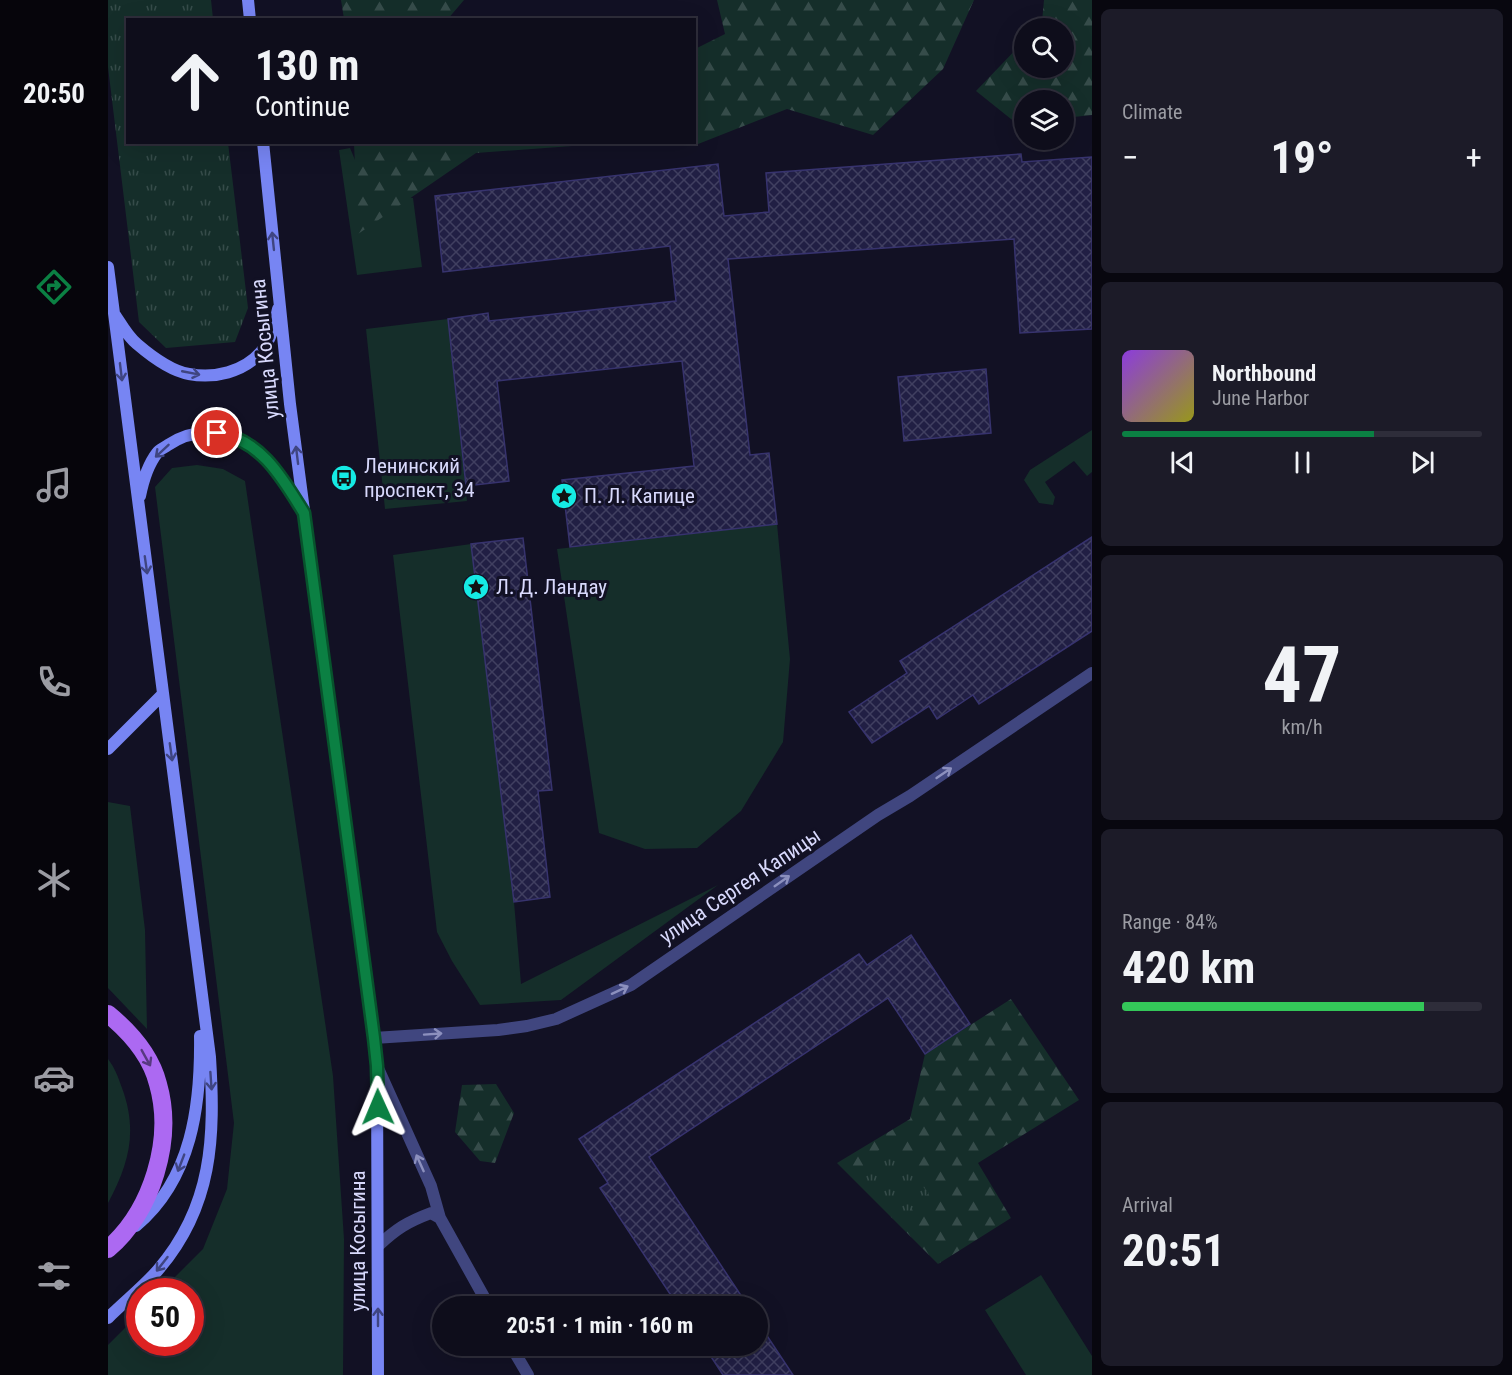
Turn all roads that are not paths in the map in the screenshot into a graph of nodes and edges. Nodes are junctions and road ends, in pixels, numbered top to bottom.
1 (248, 0) edge
2 (250, 18) edge
3 (263, 144) edge
4 (108, 267) edge
5 (279, 299) junction
6 (114, 314) junction
7 (138, 508) junction
8 (304, 513) junction
9 (1092, 673) edge
10 (163, 694) junction
11 (108, 749) edge
12 (196, 960) junction
13 (108, 1014) edge
14 (374, 1038) junction
15 (377, 1066) junction
16 (440, 1218) junction
17 (378, 1246) junction
18 (110, 1247) edge
19 (483, 1296) edge
20 (108, 1318) edge
21 (517, 1356) edge
22 (378, 1375) edge
23 (528, 1375) edge

1 - 2 main road
5 -> 3 main road, улица Косыгина
4 - 6 main road
6 -> 5 main road
8 -> 5 main road, улица Косыгина
6 -> 7 main road
8 -> 7 main road
7 -> 10 main road
8 - 14 main road, улица Косыгина
14 -> 9 street, улица Сергея Капицы
10 - 11 main road
10 -> 12 main road
12 -> 18 main road
12 -> 20 main road
13 -> 18 main road
14 - 15 main road, улица Косыгина
16 -> 15 street
15 - 17 main road, улица Косыгина
16 - 17 street
16 - 19 street
22 -> 17 main road, улица Косыгина
21 - 23 street

